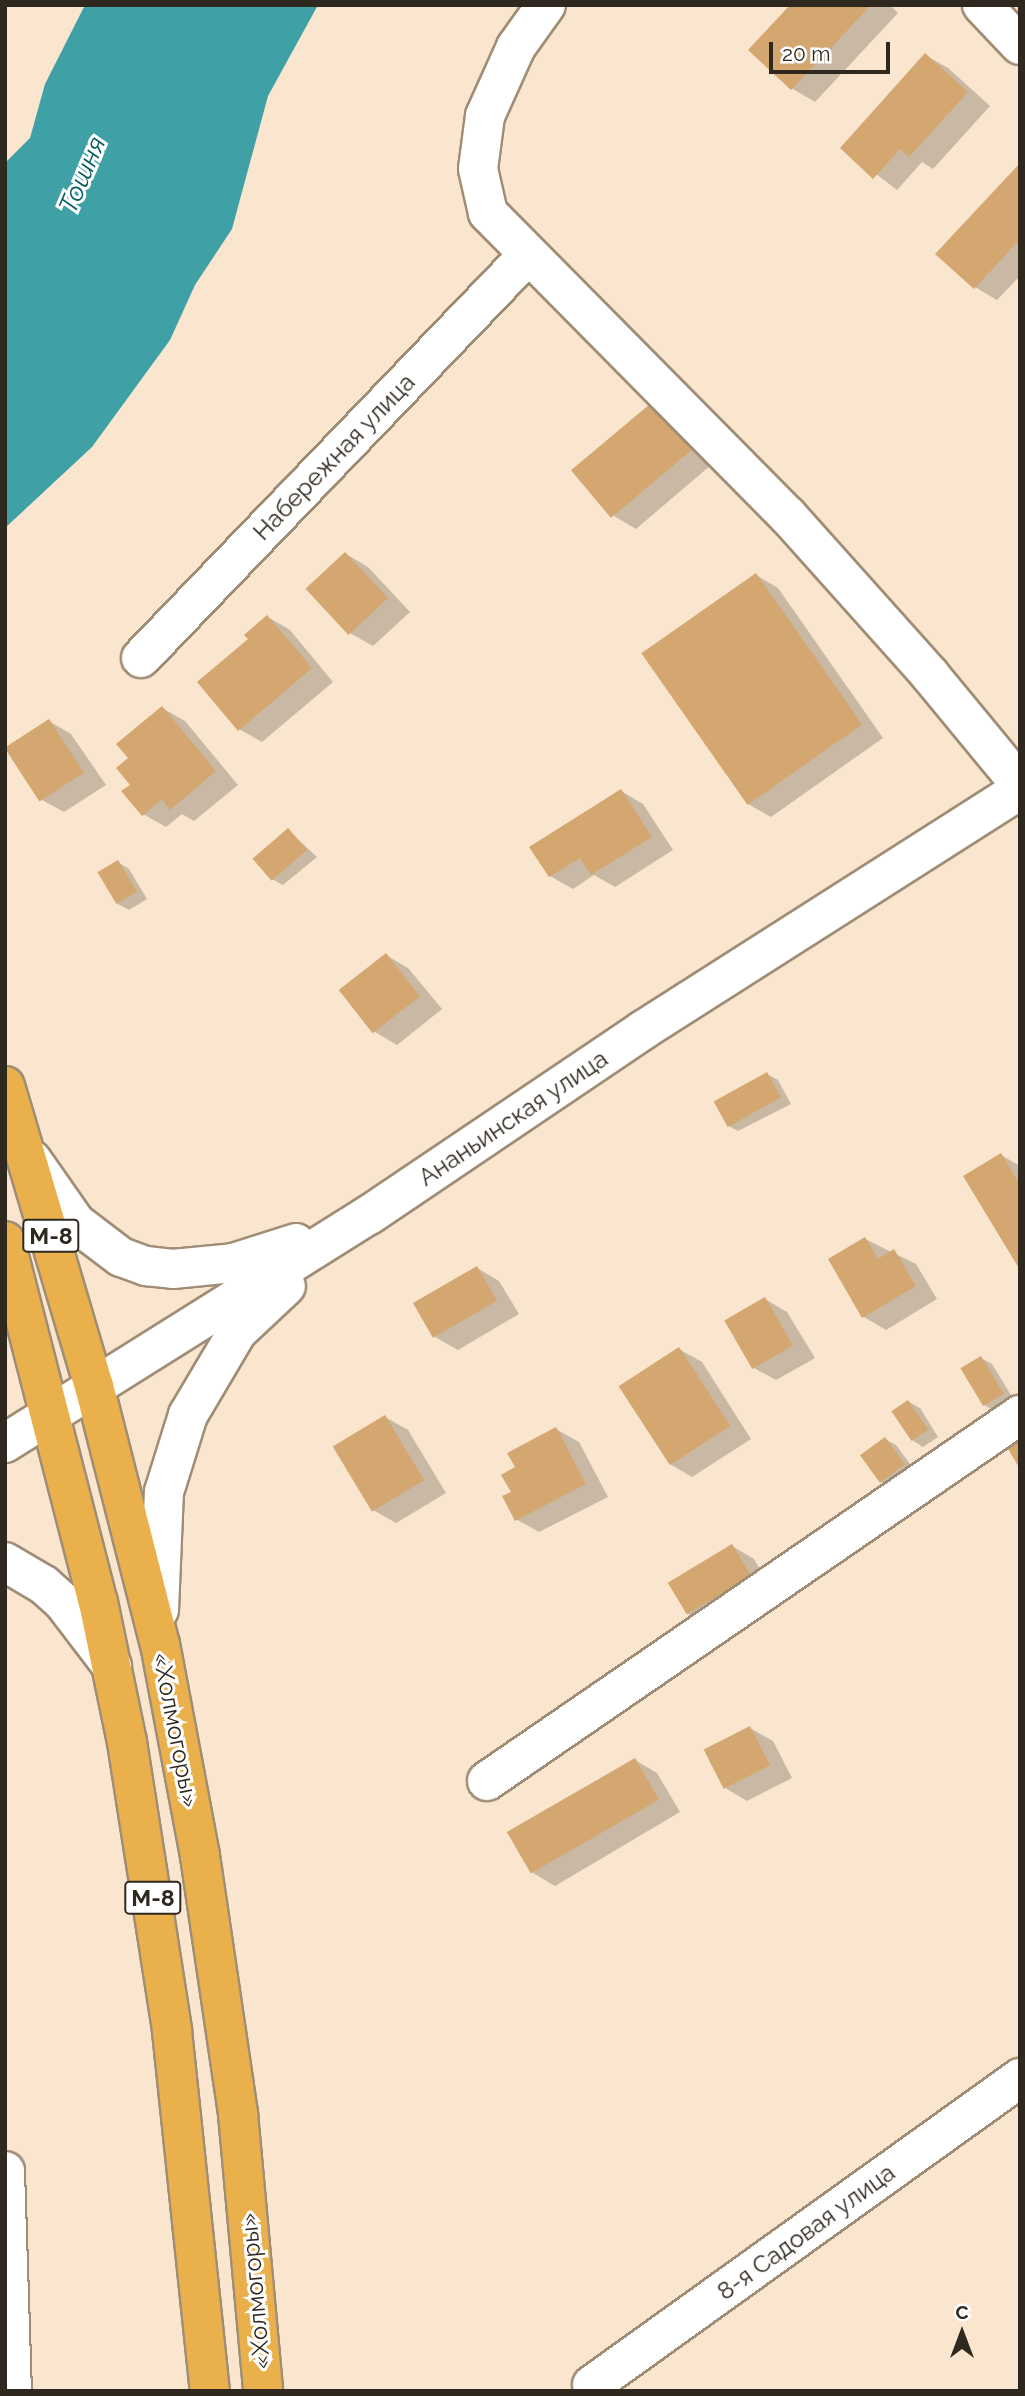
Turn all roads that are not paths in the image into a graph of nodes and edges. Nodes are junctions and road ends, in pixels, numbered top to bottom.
1 (545, 5) edge
2 (982, 5) edge
3 (1020, 45) edge
4 (527, 256) junction
5 (141, 658) dead end
6 (1020, 787) edge
7 (5, 1086) edge
8 (27, 1153) junction
9 (355, 1224) junction
10 (5, 1241) edge
11 (94, 1386) junction
12 (51, 1413) junction
13 (1020, 1415) edge
14 (5, 1443) edge
15 (5, 1562) edge
16 (160, 1644) junction
17 (112, 1667) junction
18 (487, 1781) dead end
19 (1020, 2078) edge
20 (5, 2171) edge
21 (592, 2385) dead end
22 (12, 2391) edge
23 (210, 2391) edge
24 (263, 2391) edge

1 - 4 street
2 - 3 street
4 - 5 street, Набережная улица
4 - 6 street
6 - 9 street, Ананьинская улица
7 - 8 highway, «Холмогоры» / М-8
8 - 9 street
8 - 11 highway, «Холмогоры» / М-8
9 - 11 street, Ананьинская улица
9 - 16 street
10 - 12 highway, «Холмогоры» / М-8
11 - 12 street, Ананьинская улица
11 - 16 highway, «Холмогоры» / М-8
12 - 14 street, Ананьинская улица
12 - 17 highway, «Холмогоры» / М-8
13 - 18 street
15 - 17 street
16 - 24 highway, «Холмогоры» / М-8
17 - 23 highway, «Холмогоры» / М-8
19 - 21 street, 8-я Садовая улица
20 - 22 street

